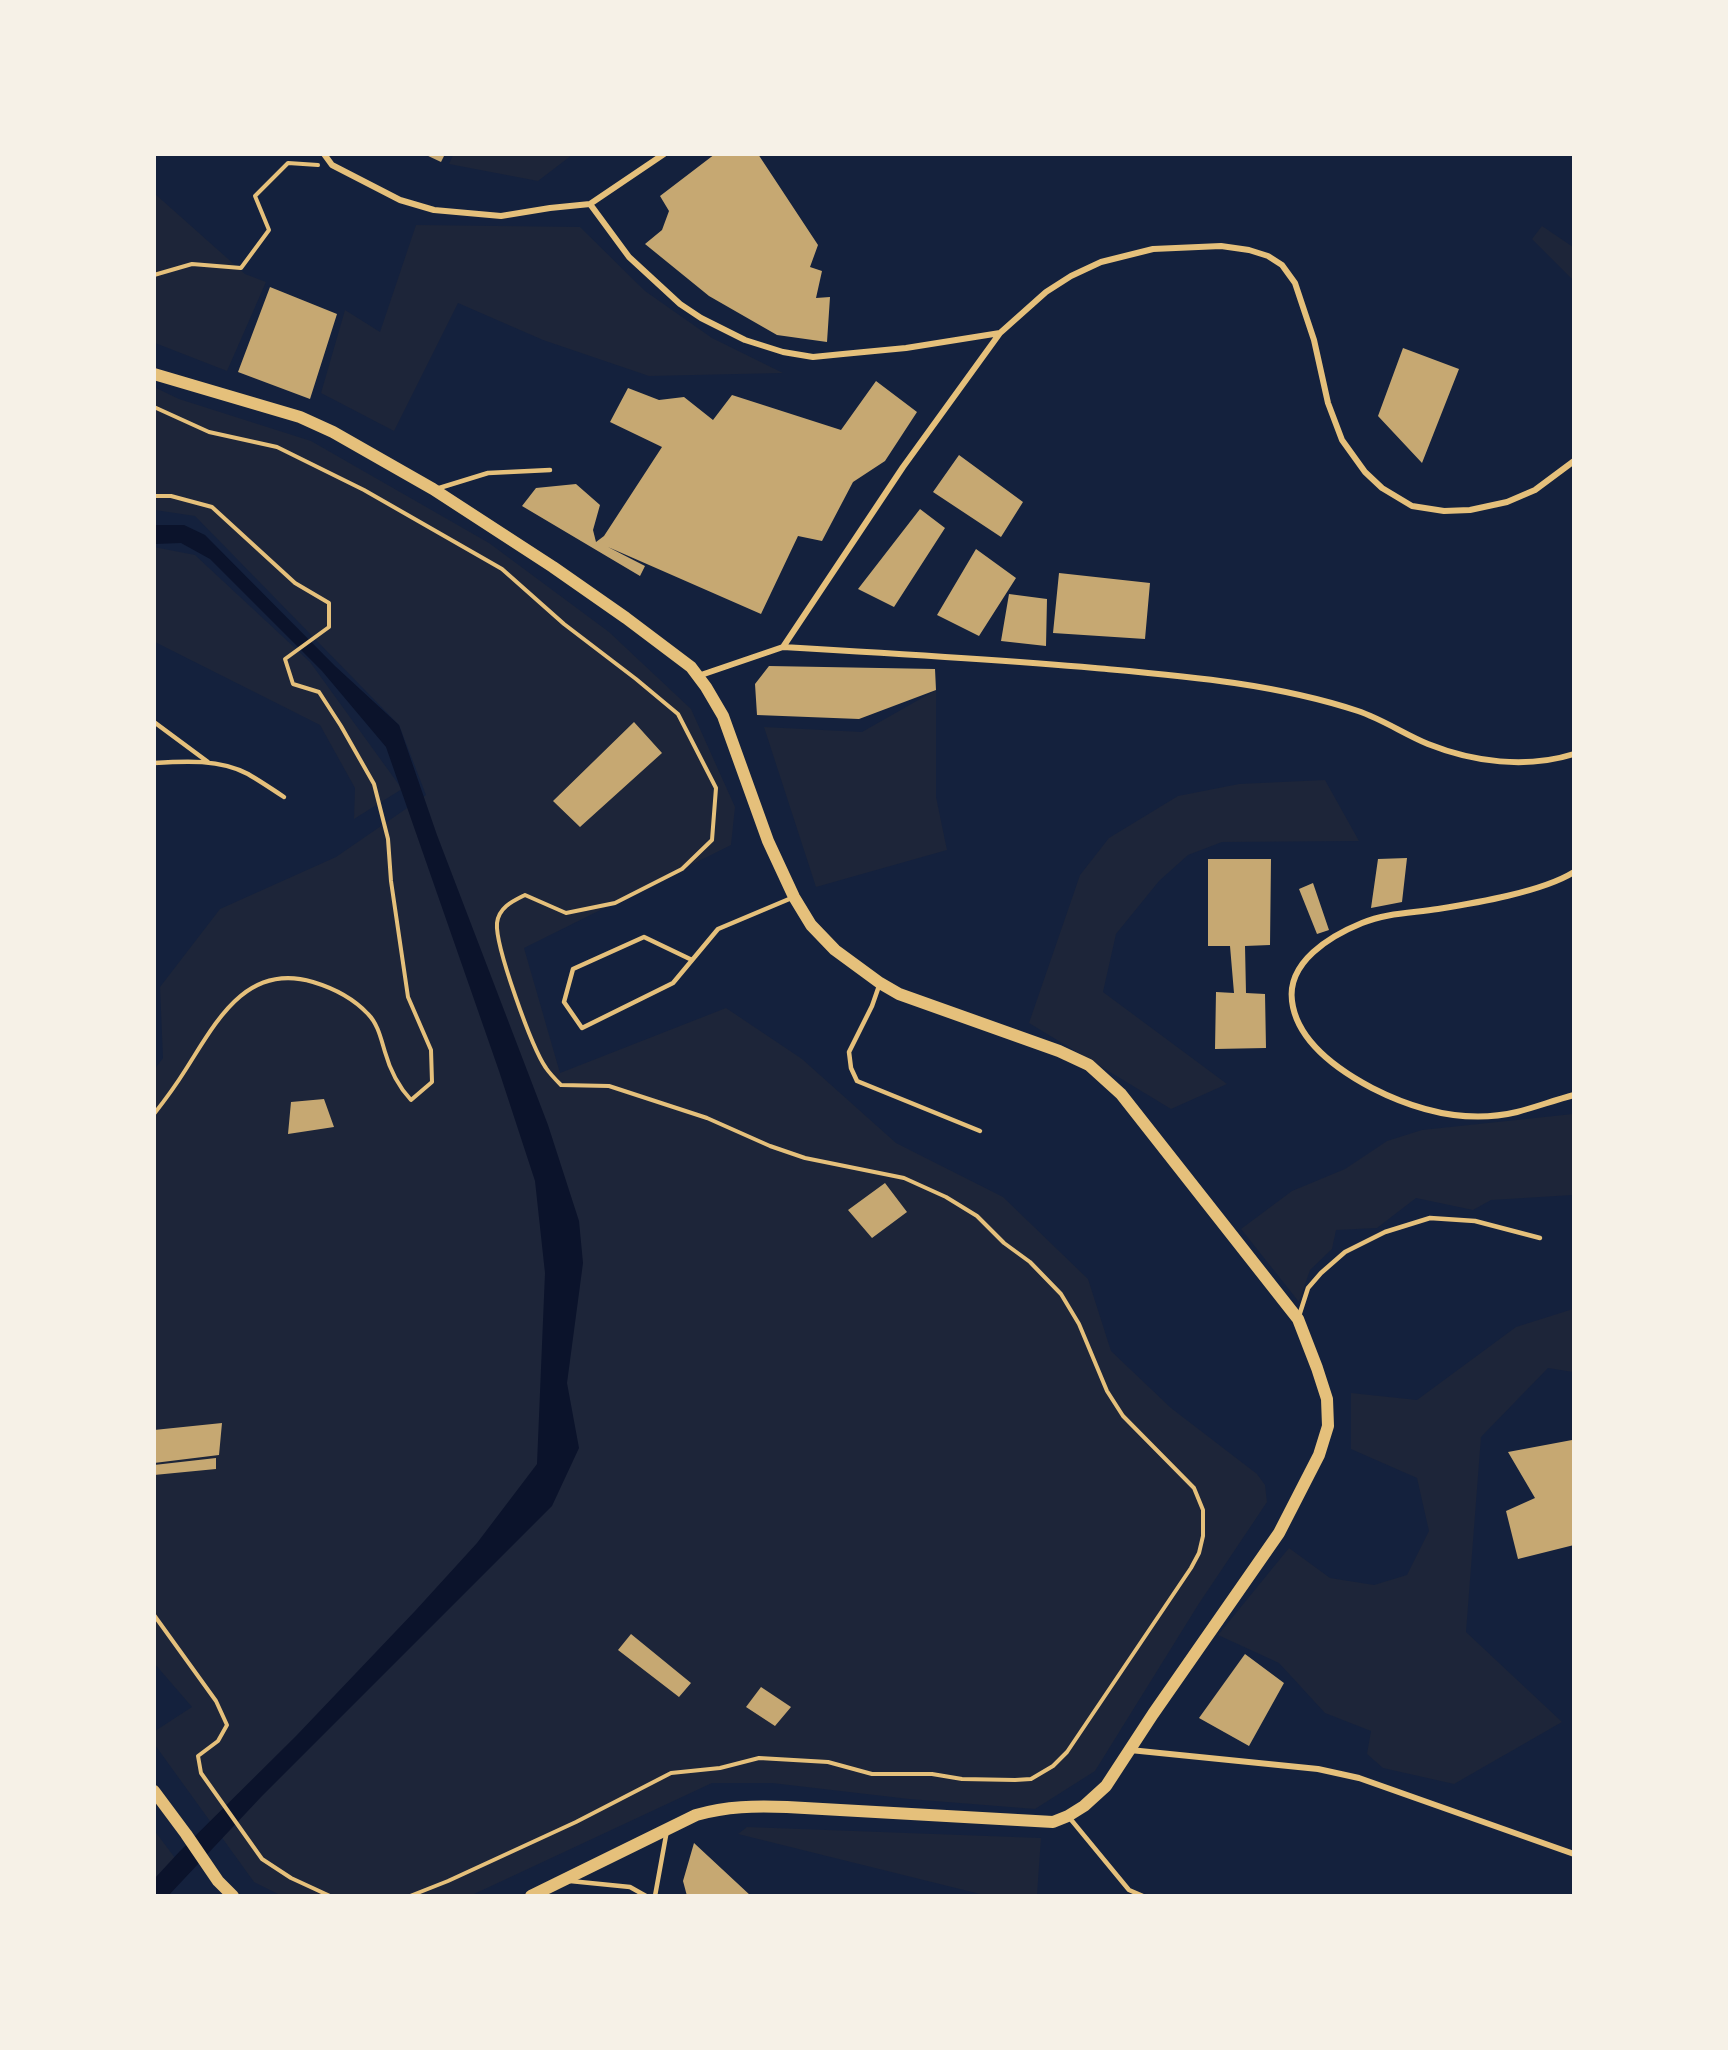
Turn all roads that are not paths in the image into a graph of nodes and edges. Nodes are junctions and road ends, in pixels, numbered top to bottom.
1 (324, 154) edge
2 (664, 154) edge
3 (590, 204) junction
4 (1000, 333) junction
5 (154, 374) edge
6 (1574, 461) edge
7 (550, 470) dead end
8 (433, 489) junction
9 (783, 647) junction
10 (698, 676) junction
11 (154, 722) edge
12 (1574, 754) edge
13 (211, 763) junction
14 (154, 764) edge
15 (284, 797) dead end
16 (1574, 872) edge
17 (794, 897) junction
18 (692, 960) junction
19 (880, 983) junction
20 (1574, 1095) edge
21 (980, 1131) dead end
22 (1540, 1238) dead end
23 (1298, 1319) junction
24 (1130, 1750) junction
25 (154, 1791) edge
26 (1068, 1816) junction
27 (668, 1828) junction
28 (1574, 1854) edge
29 (558, 1881) junction
30 (232, 1896) edge
31 (531, 1896) edge
32 (646, 1896) edge
33 (655, 1896) edge
34 (1143, 1896) edge

1 - 3 street
2 - 3 street
3 - 4 street
4 - 6 street
4 - 9 street
5 - 8 main road
7 - 8 lane
8 - 10 main road
9 - 10 street
9 - 12 street
10 - 17 main road
11 - 13 lane
13 - 14 lane
13 - 15 lane
16 - 20 street
17 - 18 lane
17 - 19 main road
18 - 18 lane
19 - 21 lane
19 - 23 main road
22 - 23 lane
23 - 24 main road
24 - 26 main road
24 - 28 street
25 - 30 main road
26 - 27 main road
26 - 34 lane
27 - 29 main road
27 - 33 lane
29 - 31 main road
29 - 32 lane

